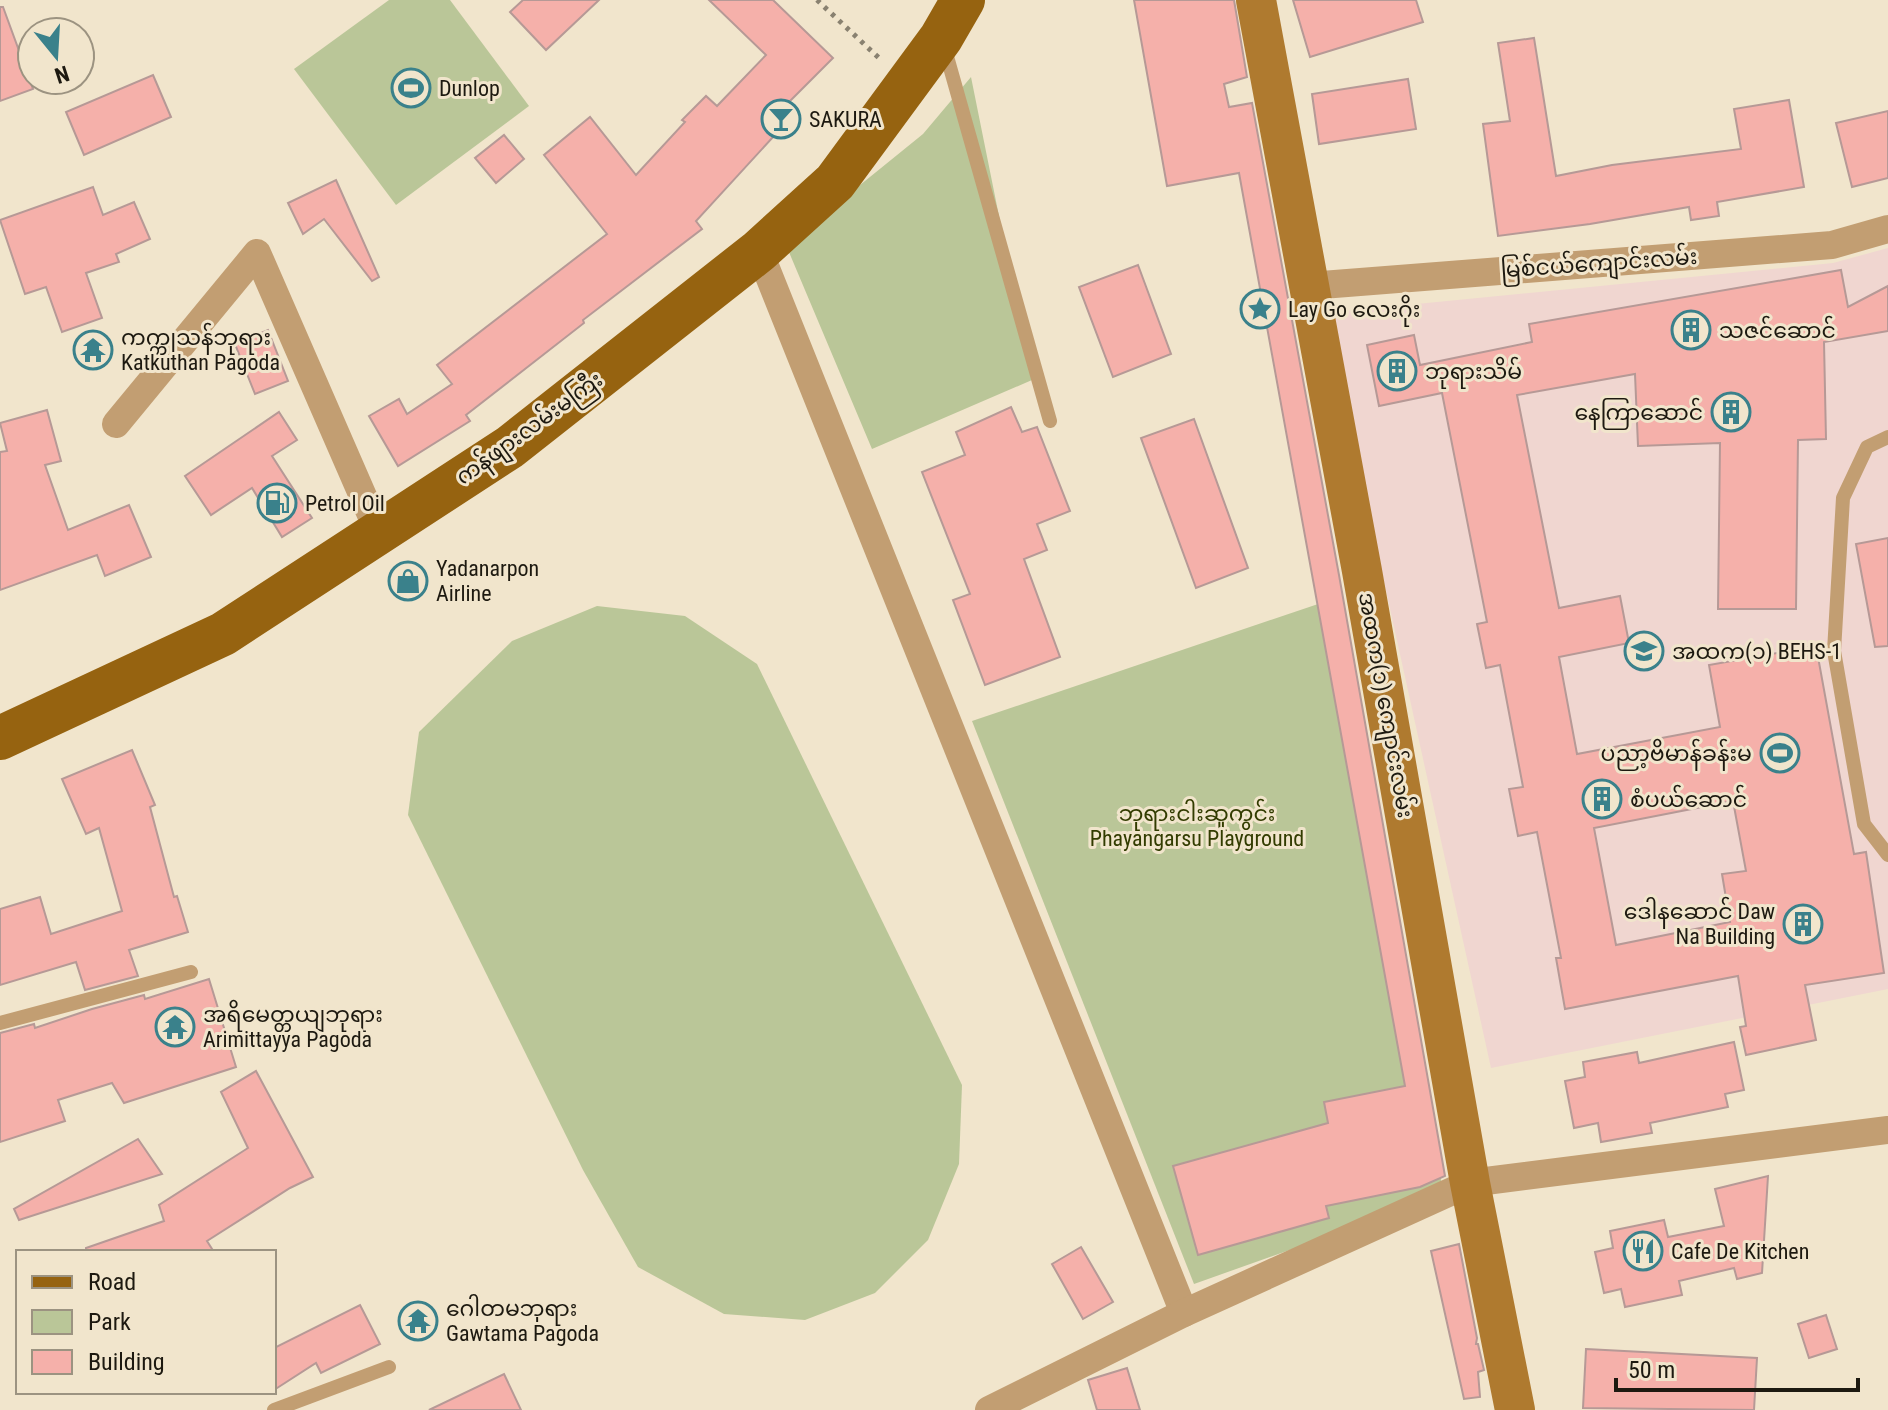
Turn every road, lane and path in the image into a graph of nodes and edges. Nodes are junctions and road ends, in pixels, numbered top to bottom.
1 (817, 0) edge
2 (963, 0) edge
3 (1256, 0) edge
4 (941, 38) junction
5 (888, 67) dead end
6 (1888, 229) edge
7 (759, 251) junction
8 (1309, 286) junction
9 (1050, 421) dead end
10 (116, 424) dead end
11 (1888, 437) edge
12 (379, 533) junction
13 (0, 738) edge
14 (1888, 855) edge
15 (191, 972) dead end
16 (0, 1023) edge
17 (1888, 1130) edge
18 (1470, 1183) junction
19 (1184, 1313) junction
20 (389, 1367) dead end
21 (274, 1410) edge
22 (989, 1410) edge
23 (1515, 1410) edge

1 - 5 path
2 - 4 main road, ကန်ဖျားလမ်းမကြီး
3 - 8 main road, အထက(၁) ကျောင်းလမ်း
4 - 7 main road, ကန်ဖျားလမ်းမကြီး
4 - 9 lane
6 - 8 street, မြစ်ငယ်ကျောင်းလမ်း
7 - 12 main road, ကန်ဖျားလမ်းမကြီး
7 - 19 street
8 - 18 main road, အထက(၁) ကျောင်းလမ်း
10 - 12 street
11 - 14 lane
12 - 13 main road, ကန်ဖျားလမ်းမကြီး
15 - 16 lane
17 - 18 street
18 - 19 street
18 - 23 main road, အထက(၁) ကျောင်းလမ်း
19 - 22 street
20 - 21 lane

